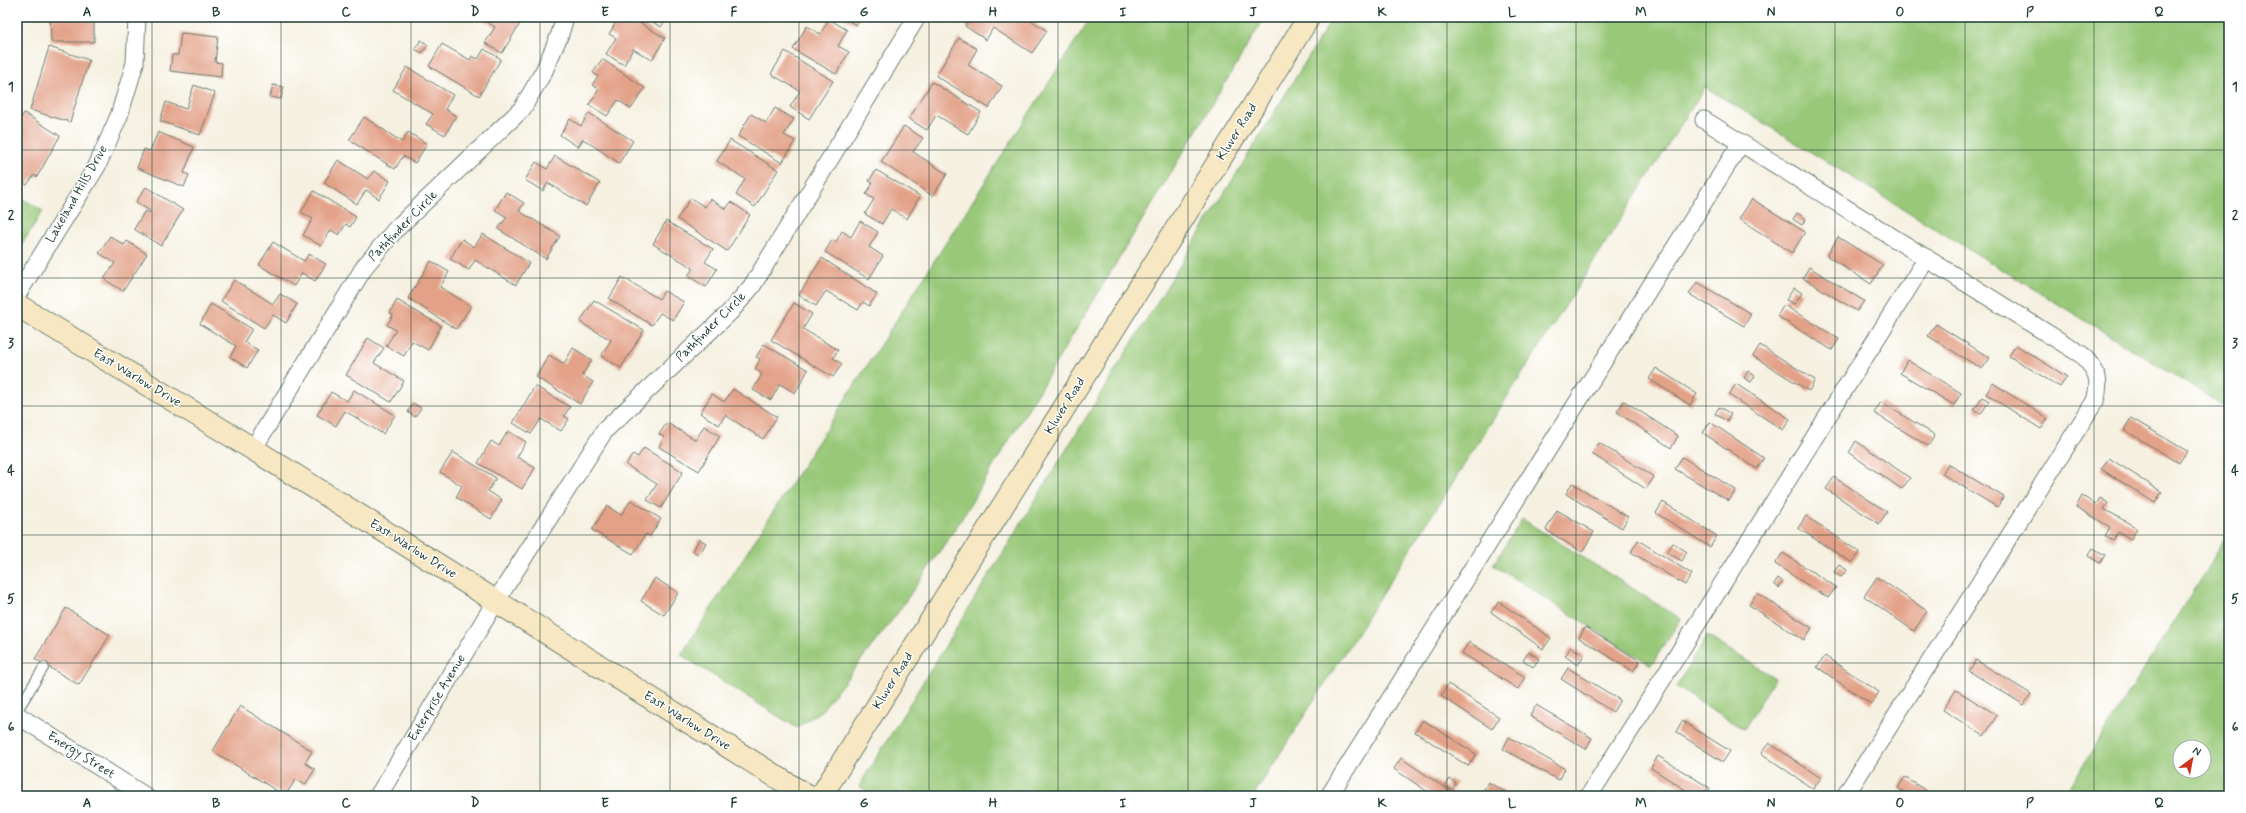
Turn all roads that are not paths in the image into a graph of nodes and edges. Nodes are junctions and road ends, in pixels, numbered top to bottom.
1 (137, 17) edge
2 (565, 17) edge
3 (917, 17) edge
4 (1309, 17) edge
5 (1704, 120) dead end
6 (1741, 143) junction
7 (1927, 258) junction
8 (17, 295) edge
9 (17, 305) edge
10 (253, 449) junction
11 (496, 601) junction
12 (44, 667) dead end
13 (17, 711) edge
14 (17, 715) edge
15 (145, 796) edge
16 (378, 796) edge
17 (807, 796) edge
18 (821, 796) edge
19 (1329, 796) edge
20 (1588, 796) edge
21 (1845, 796) edge

1 - 8 street, Lakeland Hills Drive
2 - 10 street, Pathfinder Circle
3 - 11 street, Pathfinder Circle
4 - 18 street, Kluver Road
5 - 6 street
6 - 7 street
6 - 19 street
7 - 20 street
7 - 21 street
9 - 10 street, East Warlow Drive
10 - 11 street, East Warlow Drive
11 - 16 street, Enterprise Avenue
11 - 17 street, East Warlow Drive
12 - 13 lane
14 - 15 street, Energy Street

